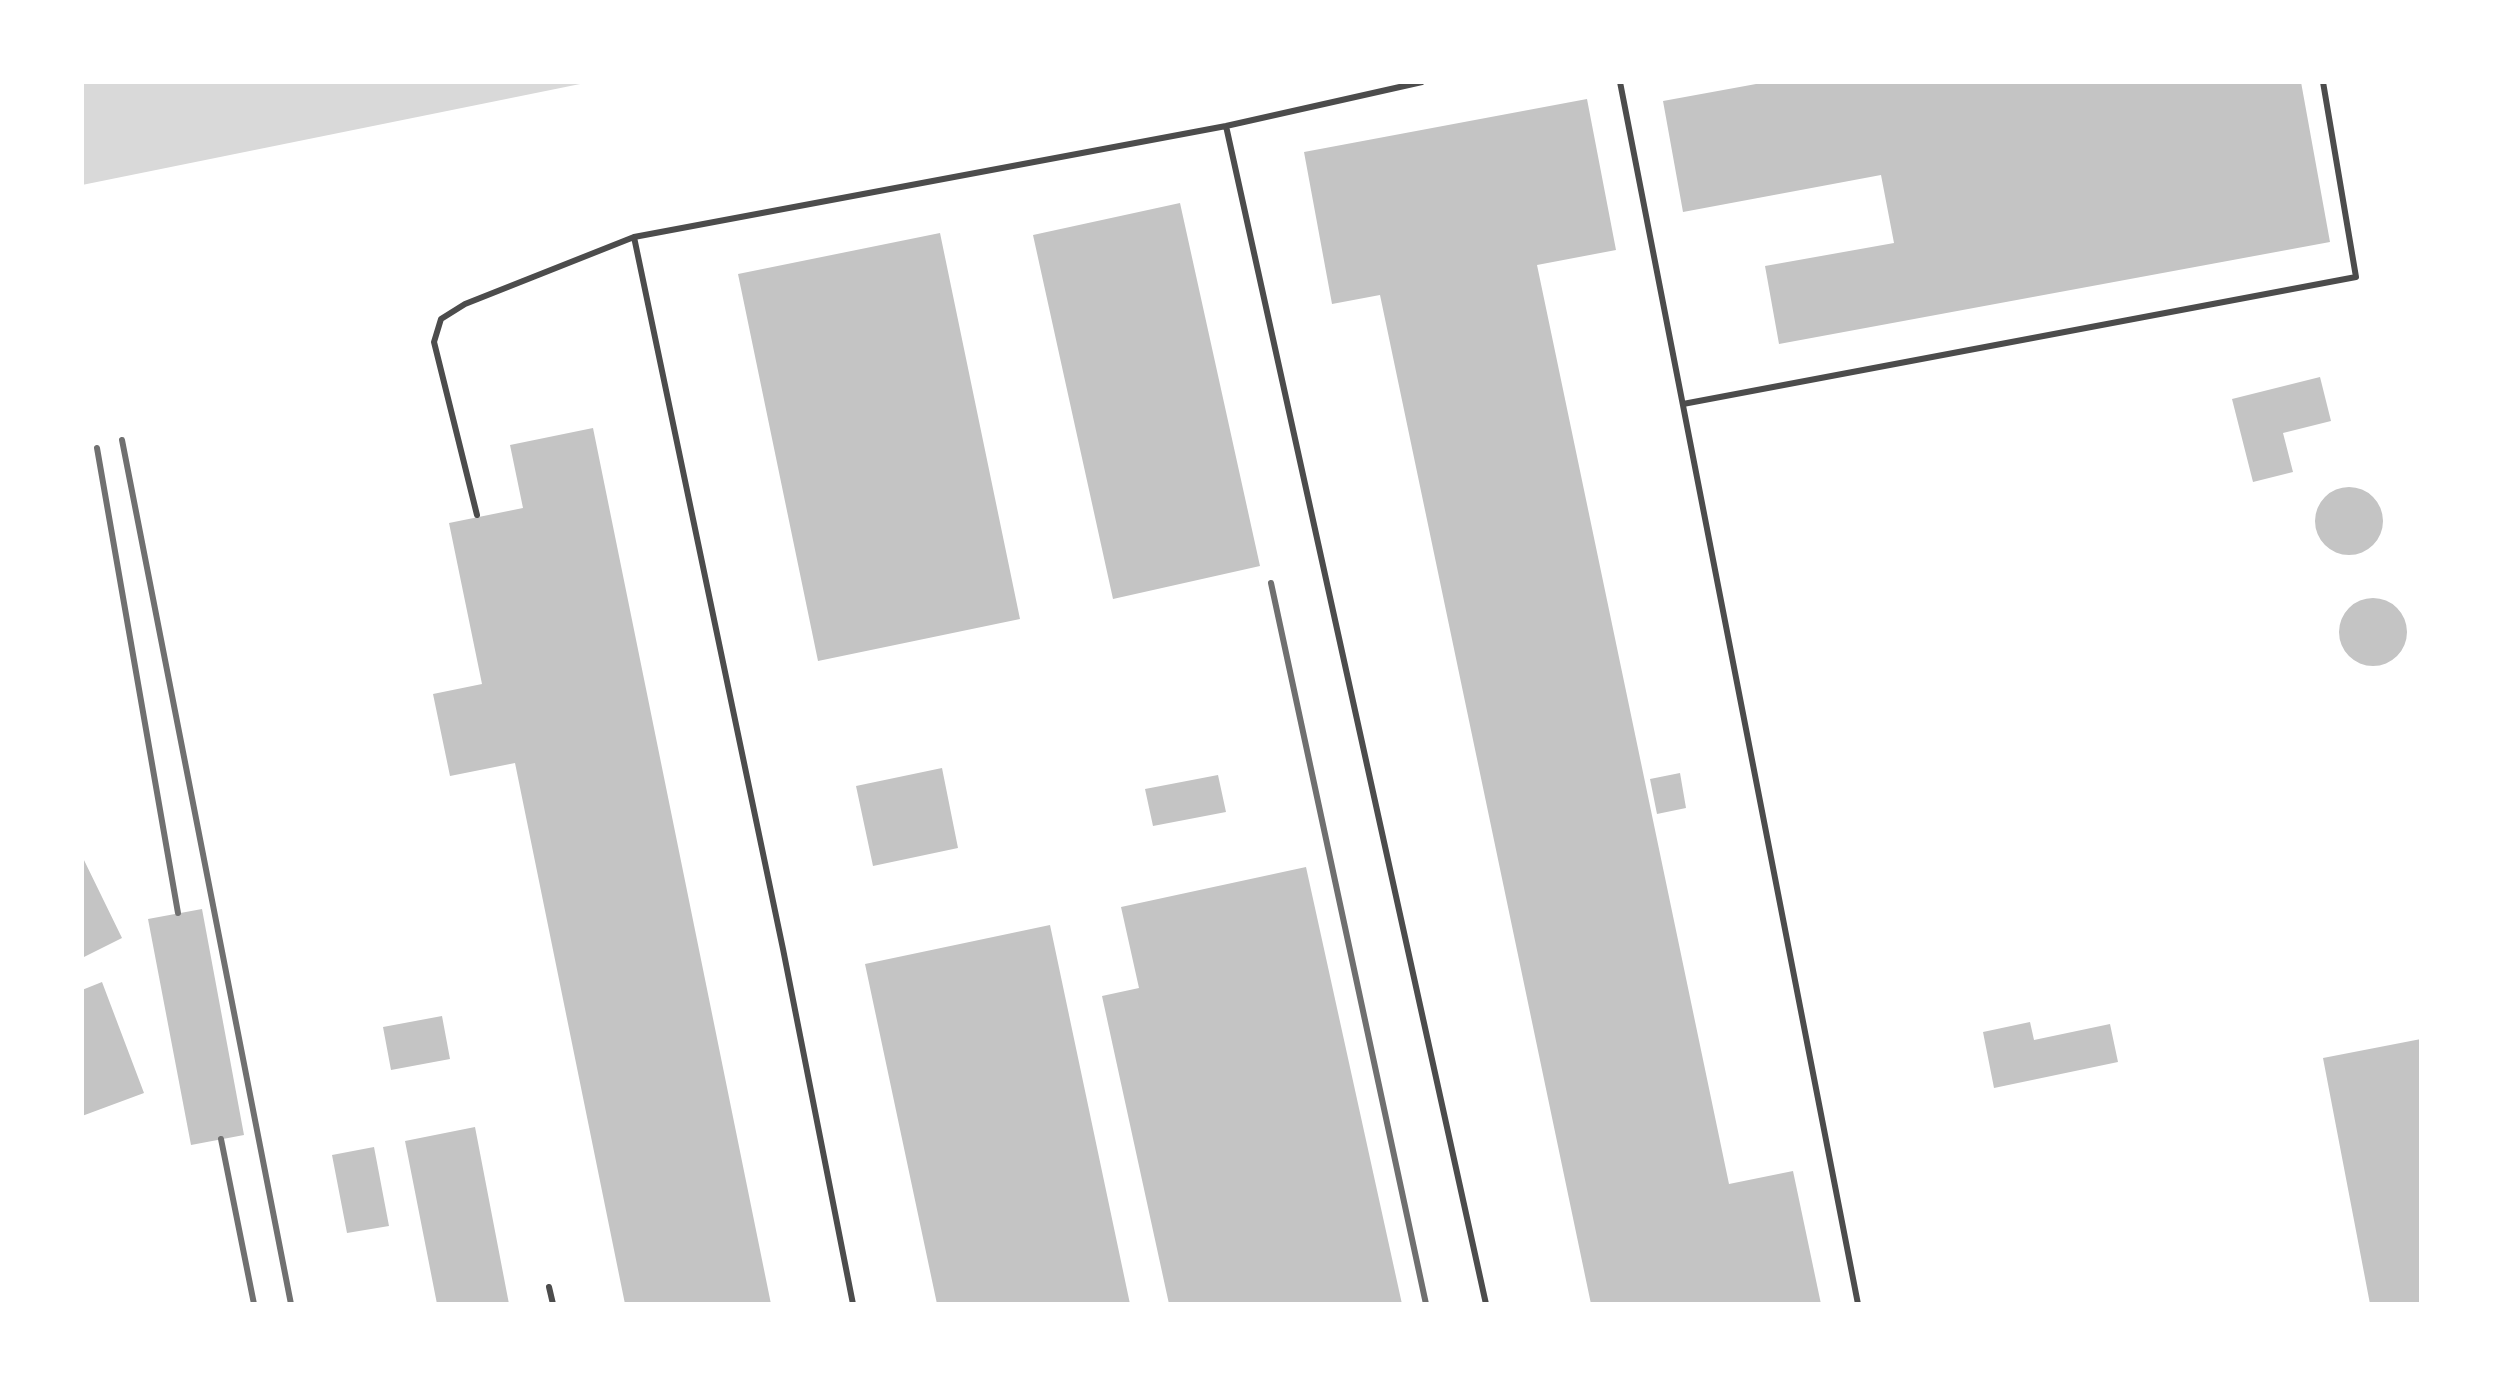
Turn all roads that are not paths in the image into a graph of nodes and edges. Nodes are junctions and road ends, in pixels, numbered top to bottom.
1 (1422, 82) edge
2 (1620, 82) edge
3 (2323, 82) edge
4 (1226, 126) junction
5 (634, 237) junction
6 (1683, 404) junction
7 (477, 515) dead end
8 (549, 1287) dead end
9 (553, 1304) edge
10 (853, 1304) edge
11 (1486, 1304) edge
12 (1858, 1304) edge

1 - 4 lane
2 - 6 lane
3 - 6 lane
4 - 5 lane
4 - 11 lane
5 - 7 lane
5 - 10 lane
6 - 12 lane
8 - 9 lane

